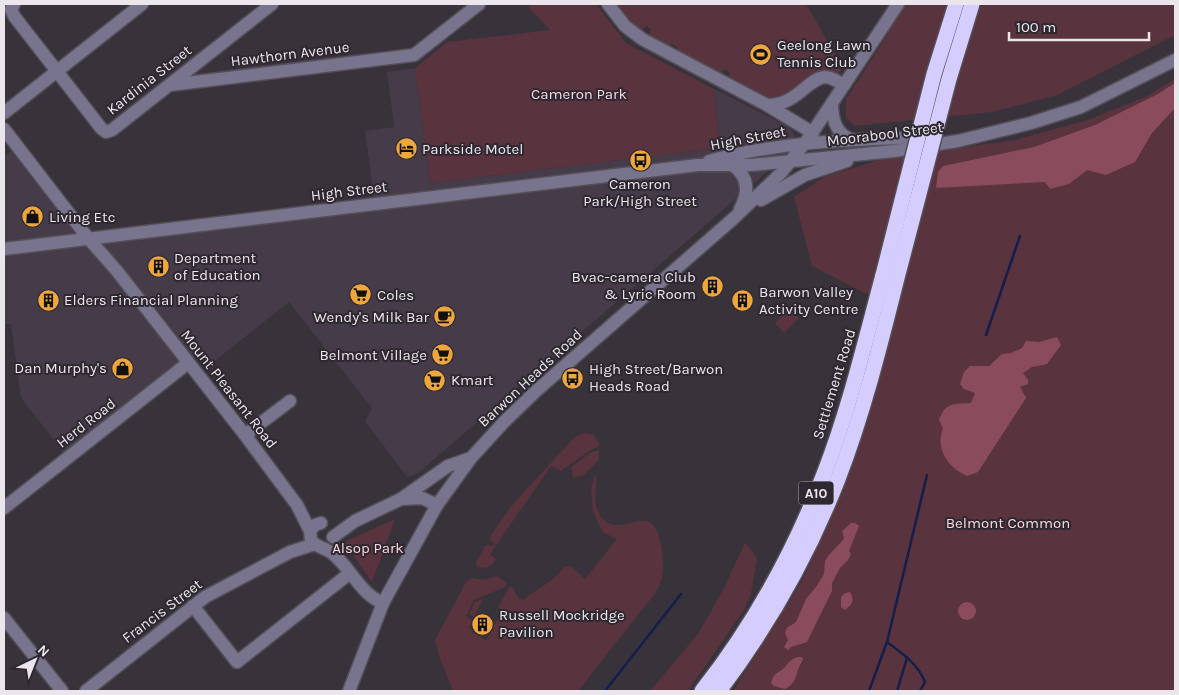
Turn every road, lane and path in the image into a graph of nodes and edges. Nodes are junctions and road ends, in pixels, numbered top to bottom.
1 (14, 4) edge
2 (142, 4) edge
3 (272, 4) edge
4 (479, 4) edge
5 (608, 4) edge
6 (898, 4) edge
7 (956, 4) edge
8 (972, 4) edge
9 (1175, 60) edge
10 (57, 72) junction
11 (170, 85) junction
12 (844, 85) junction
13 (832, 103) junction
14 (767, 105) junction
15 (4, 113) edge
16 (4, 129) edge
17 (812, 133) junction
18 (982, 135) junction
19 (852, 140) junction
20 (805, 144) junction
21 (874, 153) junction
22 (792, 160) junction
23 (698, 165) junction
24 (734, 166) junction
25 (734, 218) junction
26 (88, 238) junction
27 (4, 248) edge
28 (890, 277) junction
29 (188, 363) junction
30 (290, 401) dead end
31 (245, 435) junction
32 (471, 458) junction
33 (401, 499) junction
34 (437, 505) junction
35 (4, 508) edge
36 (321, 535) junction
37 (350, 573) junction
38 (383, 603) junction
39 (193, 606) junction
40 (4, 618) edge
41 (62, 691) edge
42 (86, 691) edge
43 (349, 691) edge
44 (702, 691) edge
45 (719, 691) edge

1 - 10 street
2 - 10 street
3 - 11 street, Kardinia Street
4 - 11 street, Hawthorn Avenue
5 - 14 street
6 - 12 street, Barwon Heads Road
7 - 28 highway, Settlement Road / A10, bridge
8 - 28 highway, Settlement Road / A10, bridge
9 - 18 street, Moorabool Street
10 - 11 street, Kardinia Street
10 - 15 street
12 - 13 street, Barwon Heads Road
12 - 14 street
13 - 17 street, Barwon Heads Road
13 - 19 street
14 - 17 street
16 - 26 street, Mount Pleasant Road
17 - 20 street, Barwon Heads Road
18 - 19 street, Moorabool Street
18 - 21 street, Moorabool Street
19 - 20 street, Moorabool Street
20 - 22 street, Barwon Heads Road
20 - 23 street, High Street
21 - 22 street, Moorabool Street
21 - 25 street
22 - 24 street, High Street
22 - 25 street, Barwon Heads Road
23 - 24 street, High Street
23 - 26 street, High Street
24 - 25 street
25 - 32 street, Barwon Heads Road
26 - 27 street, High Street
26 - 29 street, Mount Pleasant Road
28 - 44 highway, Settlement Road / A10
28 - 45 highway, Settlement Road / A10
29 - 31 street, Mount Pleasant Road
29 - 35 street, Herd Road
30 - 31 street
31 - 36 street, Mount Pleasant Road
32 - 33 street, Francis Street
32 - 34 street, Barwon Heads Road
33 - 34 street, Francis Street
33 - 36 street, Francis Street
34 - 38 street, Barwon Heads Road
36 - 37 street, Mount Pleasant Road
36 - 39 street, Francis Street
37 - 38 street, Mount Pleasant Road
37 - 39 street
38 - 43 street, Barwon Heads Road
39 - 42 street, Francis Street
40 - 41 street

